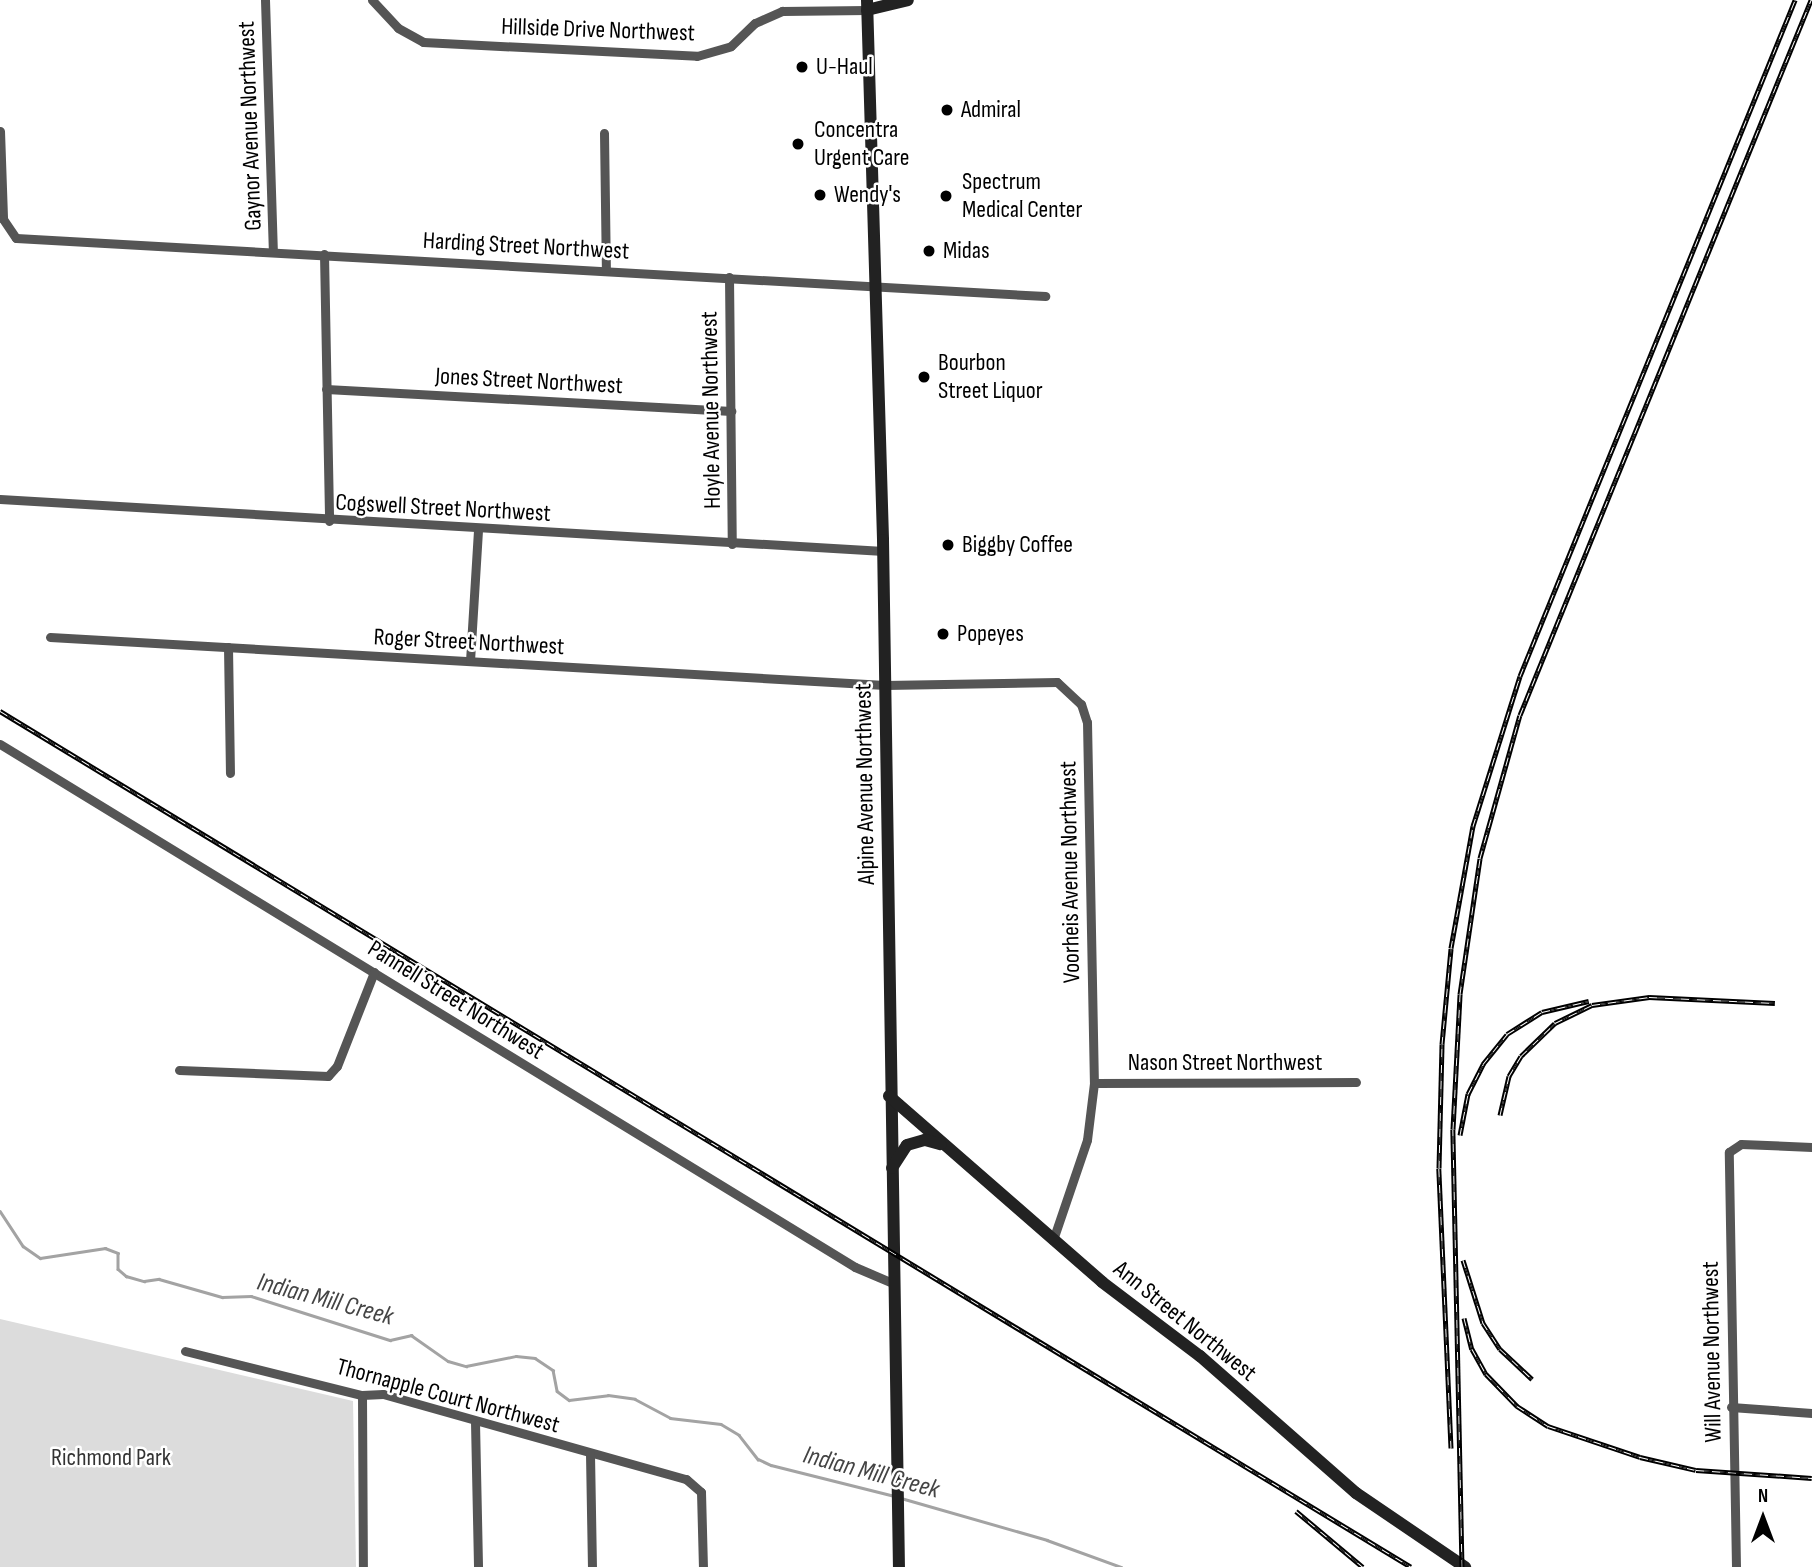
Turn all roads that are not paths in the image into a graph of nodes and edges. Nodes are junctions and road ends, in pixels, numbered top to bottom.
1 (265, 0) edge
2 (372, 0) edge
3 (908, 0) edge
4 (867, 5) edge
5 (0, 131) edge
6 (604, 133) dead end
7 (272, 252) junction
8 (324, 254) junction
9 (606, 270) junction
10 (729, 277) junction
11 (878, 287) junction
12 (1045, 296) dead end
13 (326, 389) junction
14 (731, 411) junction
15 (0, 499) edge
16 (329, 520) junction
17 (478, 529) junction
18 (732, 544) junction
19 (883, 551) junction
20 (50, 637) dead end
21 (228, 647) junction
22 (470, 662) junction
23 (885, 685) junction
24 (0, 744) edge
25 (230, 773) dead end
26 (374, 972) junction
27 (178, 1070) dead end
28 (1356, 1082) dead end
29 (1094, 1083) junction
30 (889, 1096) junction
31 (1812, 1147) edge
32 (949, 1148) junction
33 (892, 1168) junction
34 (1053, 1240) junction
35 (895, 1284) junction
36 (185, 1351) dead end
37 (362, 1395) junction
38 (1731, 1407) junction
39 (1812, 1413) edge
40 (475, 1422) junction
41 (590, 1454) junction
42 (363, 1567) edge
43 (478, 1567) edge
44 (592, 1567) edge
45 (703, 1567) edge
46 (899, 1567) edge
47 (1465, 1567) edge
48 (1736, 1567) edge

1 - 7 street, Gaynor Avenue Northwest
2 - 4 street, Hillside Drive Northwest
3 - 4 main road, Hillside Drive Northwest
4 - 11 main road, Alpine Avenue Northwest
5 - 7 street, Harding Street Northwest
6 - 9 street
7 - 8 street, Harding Street Northwest
8 - 9 street, Harding Street Northwest
8 - 13 street
9 - 10 street, Harding Street Northwest
10 - 11 street, Harding Street Northwest
10 - 14 street, Hoyle Avenue Northwest
11 - 12 street, Harding Street Northwest
11 - 19 main road, Alpine Avenue Northwest
13 - 14 street, Jones Street Northwest
13 - 16 street
14 - 18 street, Hoyle Avenue Northwest
15 - 16 street, Cogswell Street Northwest
16 - 17 street, Cogswell Street Northwest
17 - 18 street, Cogswell Street Northwest
17 - 22 street
18 - 19 street, Cogswell Street Northwest
19 - 23 main road, Alpine Avenue Northwest
20 - 21 street, Roger Street Northwest
21 - 22 street, Roger Street Northwest
21 - 25 street
22 - 23 street, Roger Street Northwest
23 - 29 street, Voorheis Avenue Northwest
23 - 30 main road, Alpine Avenue Northwest
24 - 26 street, Pannell Street Northwest
26 - 27 street
26 - 35 street, Pannell Street Northwest
28 - 29 street, Nason Street Northwest
29 - 34 street, Voorheis Avenue Northwest
30 - 32 main road, Ann Street Northwest
30 - 33 main road, Alpine Avenue Northwest
31 - 38 street, Will Avenue Northwest
32 - 33 main road
32 - 34 main road, Ann Street Northwest
33 - 35 main road, Alpine Avenue Northwest
34 - 47 main road, Ann Street Northwest
35 - 46 main road, Alpine Avenue Northwest
36 - 37 street, Thornapple Court Northwest
37 - 40 street, Thornapple Court Northwest
37 - 42 street
38 - 39 street
38 - 48 street, Will Avenue Northwest
40 - 41 street, Thornapple Court Northwest
40 - 43 street
41 - 44 street
41 - 45 street, Thornapple Court Northwest

